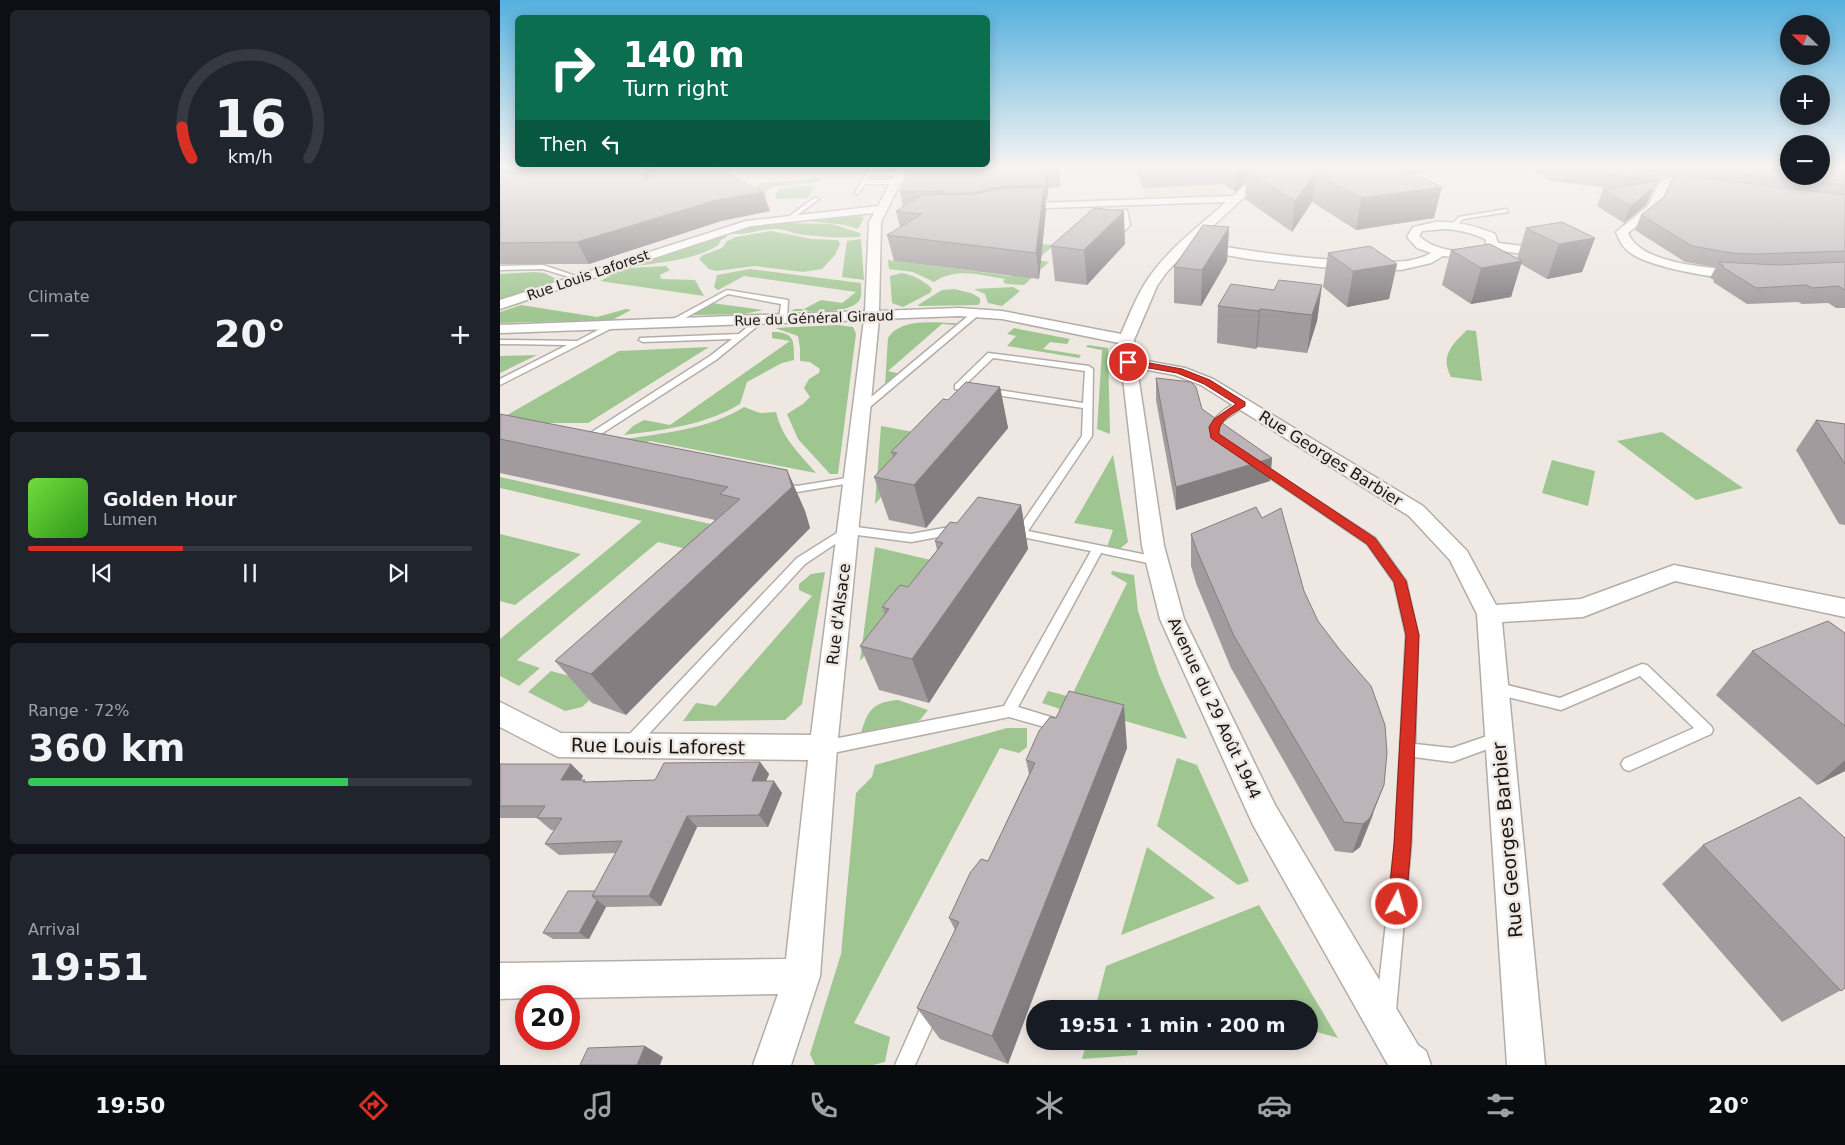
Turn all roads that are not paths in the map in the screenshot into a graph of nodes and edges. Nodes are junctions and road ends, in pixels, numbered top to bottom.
1 (793, 216) edge
2 (833, 216) edge
3 (881, 216) edge
4 (1092, 216) edge
5 (1126, 216) edge
6 (1217, 216) edge
7 (1478, 216) edge
8 (1642, 216) edge
9 (790, 218) junction
10 (1127, 225) joint
11 (1454, 225) junction
12 (1562, 241) edge
13 (1186, 244) junction
14 (1493, 246) junction
15 (1441, 252) junction
16 (500, 268) edge
17 (1758, 274) edge
18 (582, 277) junction
19 (500, 305) edge
20 (976, 313) junction
21 (872, 315) junction
22 (783, 319) junction
23 (762, 320) junction
24 (670, 323) junction
25 (614, 325) junction
26 (500, 330) edge
27 (741, 336) junction
28 (643, 340) dead end
29 (500, 342) edge
30 (578, 343) junction
31 (1127, 351) junction
32 (500, 382) edge
33 (1242, 404) junction
34 (1088, 406) junction
35 (861, 410) junction
36 (1222, 441) edge
37 (602, 446) edge
38 (1246, 457) edge
39 (854, 480) junction
40 (768, 483) edge
41 (965, 528) edge
42 (1002, 529) edge
43 (848, 530) junction
44 (1021, 533) junction
45 (1098, 549) junction
46 (1157, 561) junction
47 (1845, 608) edge
48 (1488, 614) junction
49 (1494, 688) junction
50 (1009, 711) junction
51 (504, 720) edge
52 (1499, 738) junction
53 (1052, 743) edge
54 (627, 746) junction
55 (823, 748) junction
56 (1407, 750) junction
57 (1629, 764) dead end
58 (802, 976) junction
59 (500, 981) edge
60 (938, 993) edge
61 (1385, 1023) junction
62 (772, 1065) edge
63 (905, 1065) edge
64 (1412, 1065) edge
65 (1526, 1065) edge

1 - 9 lane
2 - 9 street, Rue Louis Laforest
3 - 21 street, Rue d'Alsace
4 - 10 lane
5 - 10 lane
6 - 13 street
7 - 11 lane
8 - 17 street
9 - 18 street, Rue Louis Laforest
11 - 14 street
11 - 15 street
12 - 14 street
13 - 15 street
13 - 31 street
14 - 15 street
16 - 18 lane
18 - 19 street, Rue Louis Laforest
20 - 21 street, Rue du Général Giraud
20 - 31 street, Rue du Général Giraud
20 - 35 lane
21 - 22 street, Rue du Général Giraud
21 - 35 street, Rue d'Alsace
22 - 23 street, Rue du Général Giraud
22 - 24 lane
23 - 24 street, Rue du Général Giraud
23 - 27 lane
24 - 25 street, Rue du Général Giraud
25 - 26 street, Rue du Général Giraud
25 - 30 lane
27 - 28 lane
27 - 37 lane
29 - 30 lane
30 - 32 lane
31 - 33 street, Rue Georges Barbier
31 - 46 street, Avenue du 29 Août 1944
33 - 36 lane
33 - 48 street, Rue Georges Barbier
34 - 34 lane
34 - 44 lane
35 - 39 street, Rue d'Alsace
38 - 56 lane
39 - 40 lane
39 - 43 street, Rue d'Alsace
41 - 43 lane
42 - 44 lane
43 - 54 lane
43 - 55 street, Rue d'Alsace
44 - 45 lane
45 - 46 lane
45 - 50 lane
46 - 61 street, Avenue du 29 Août 1944
47 - 48 street
48 - 49 street, Rue Georges Barbier
49 - 52 street, Rue Georges Barbier
49 - 57 lane
50 - 53 lane
50 - 55 lane
51 - 54 street, Rue Louis Laforest
52 - 56 lane
52 - 65 street, Rue Georges Barbier
54 - 55 street, Rue Louis Laforest
55 - 58 street, Rue d'Alsace
56 - 61 lane
58 - 59 street
58 - 62 street, Rue d'Alsace
60 - 63 lane
61 - 64 street, Avenue du 29 Août 1944

